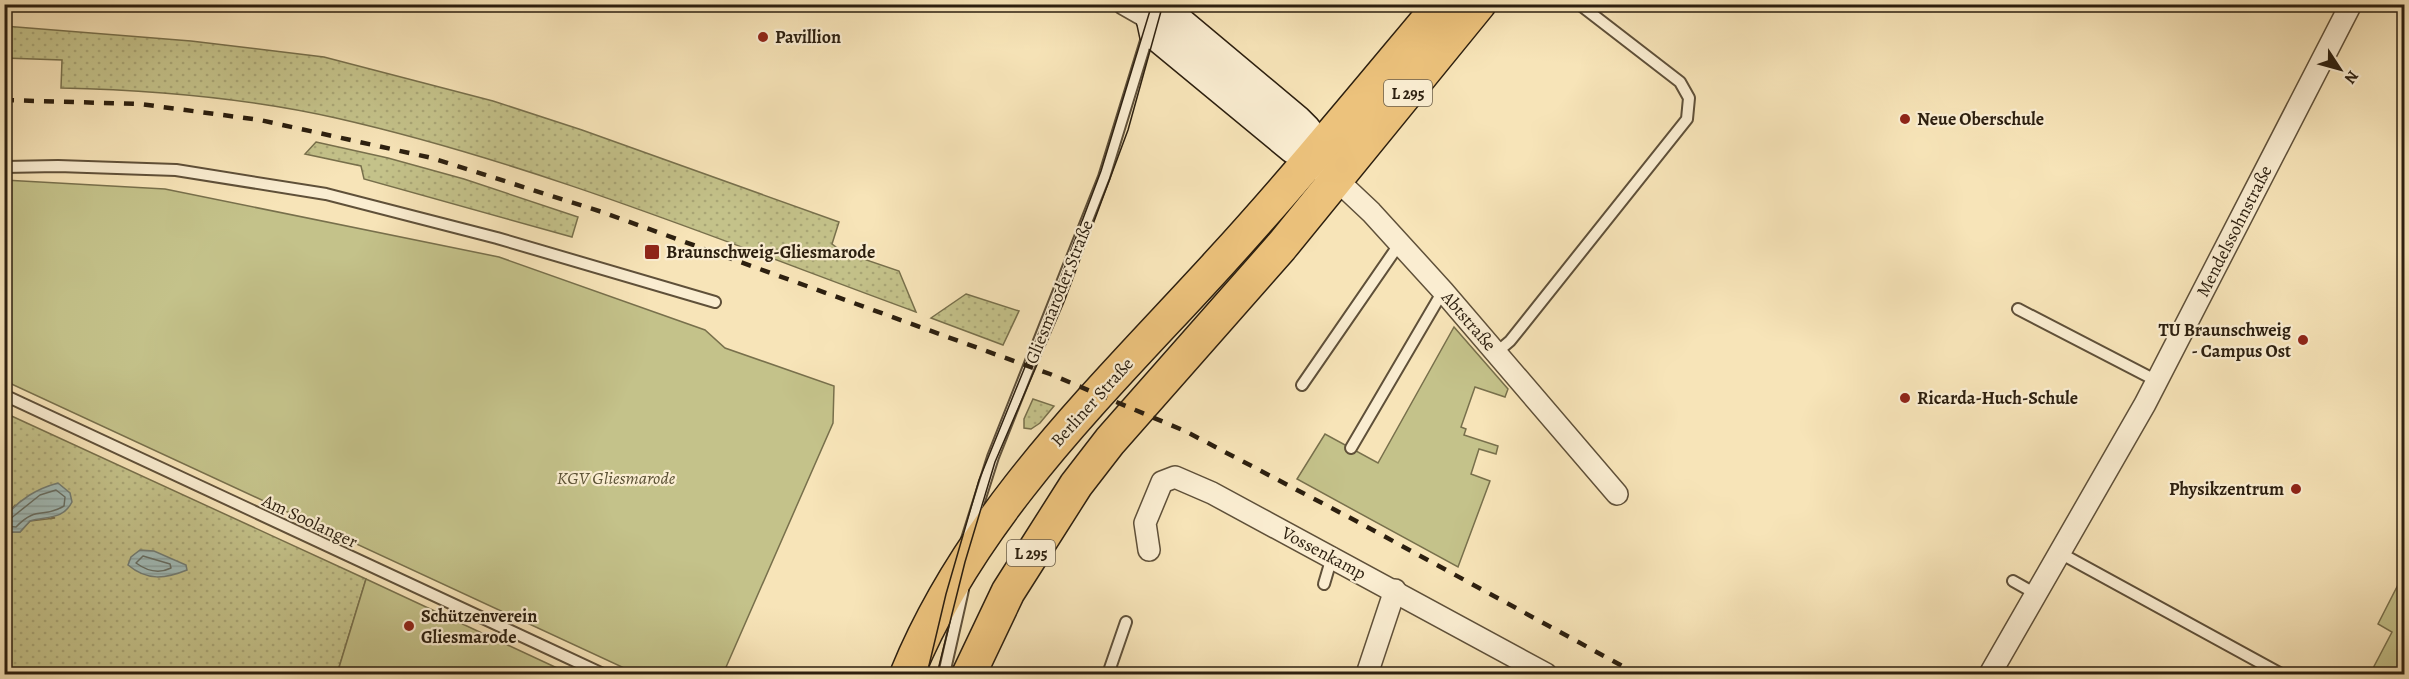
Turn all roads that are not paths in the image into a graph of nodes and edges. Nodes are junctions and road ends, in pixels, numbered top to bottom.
1 (1125, 4) edge
2 (1441, 4) edge
3 (1479, 4) edge
4 (1579, 4) edge
5 (2351, 4) edge
6 (1154, 12) edge
7 (1313, 155) junction
8 (4, 167) edge
9 (1337, 180) junction
10 (1400, 243) junction
11 (1443, 291) junction
12 (715, 302) dead end
13 (2018, 309) dead end
14 (1497, 352) junction
15 (2157, 381) junction
16 (1302, 385) dead end
17 (4, 395) edge
18 (1351, 448) dead end
19 (1617, 494) dead end
20 (1149, 550) dead end
21 (2060, 553) junction
22 (1332, 556) junction
23 (957, 577) junction
24 (2013, 581) dead end
25 (1324, 585) dead end
26 (1395, 590) junction
27 (2036, 594) junction
28 (1126, 622) dead end
29 (603, 675) edge
30 (908, 675) edge
31 (944, 675) edge
32 (969, 675) edge
33 (1108, 675) edge
34 (1367, 675) edge
35 (1546, 675) edge
36 (1990, 675) edge
37 (2281, 675) edge

1 - 6 street
2 - 7 main road, L 295
3 - 9 main road, L 295
4 - 14 lane
5 - 15 street, Mendelssohnstraße
6 - 7 street, Abtstraße
6 - 23 lane, Gliesmaroder Straße
7 - 9 street, Abtstraße
7 - 23 main road, Berliner Straße / L 295
8 - 12 lane
9 - 10 street, Abtstraße
9 - 32 main road, L 295
10 - 11 street, Abtstraße
10 - 16 lane
11 - 14 street, Abtstraße
11 - 18 lane
13 - 15 lane
14 - 19 street, Abtstraße
15 - 21 street, Mendelssohnstraße
17 - 29 lane, Am Soolanger
20 - 22 street, Vossenkamp
21 - 27 street, Mendelssohnstraße
21 - 37 lane
22 - 25 lane
22 - 26 street, Vossenkamp
23 - 30 main road, Berliner Straße / L 295
23 - 31 lane
24 - 27 lane
26 - 34 street
26 - 35 street, Vossenkamp
27 - 36 street, Mendelssohnstraße
28 - 33 lane

